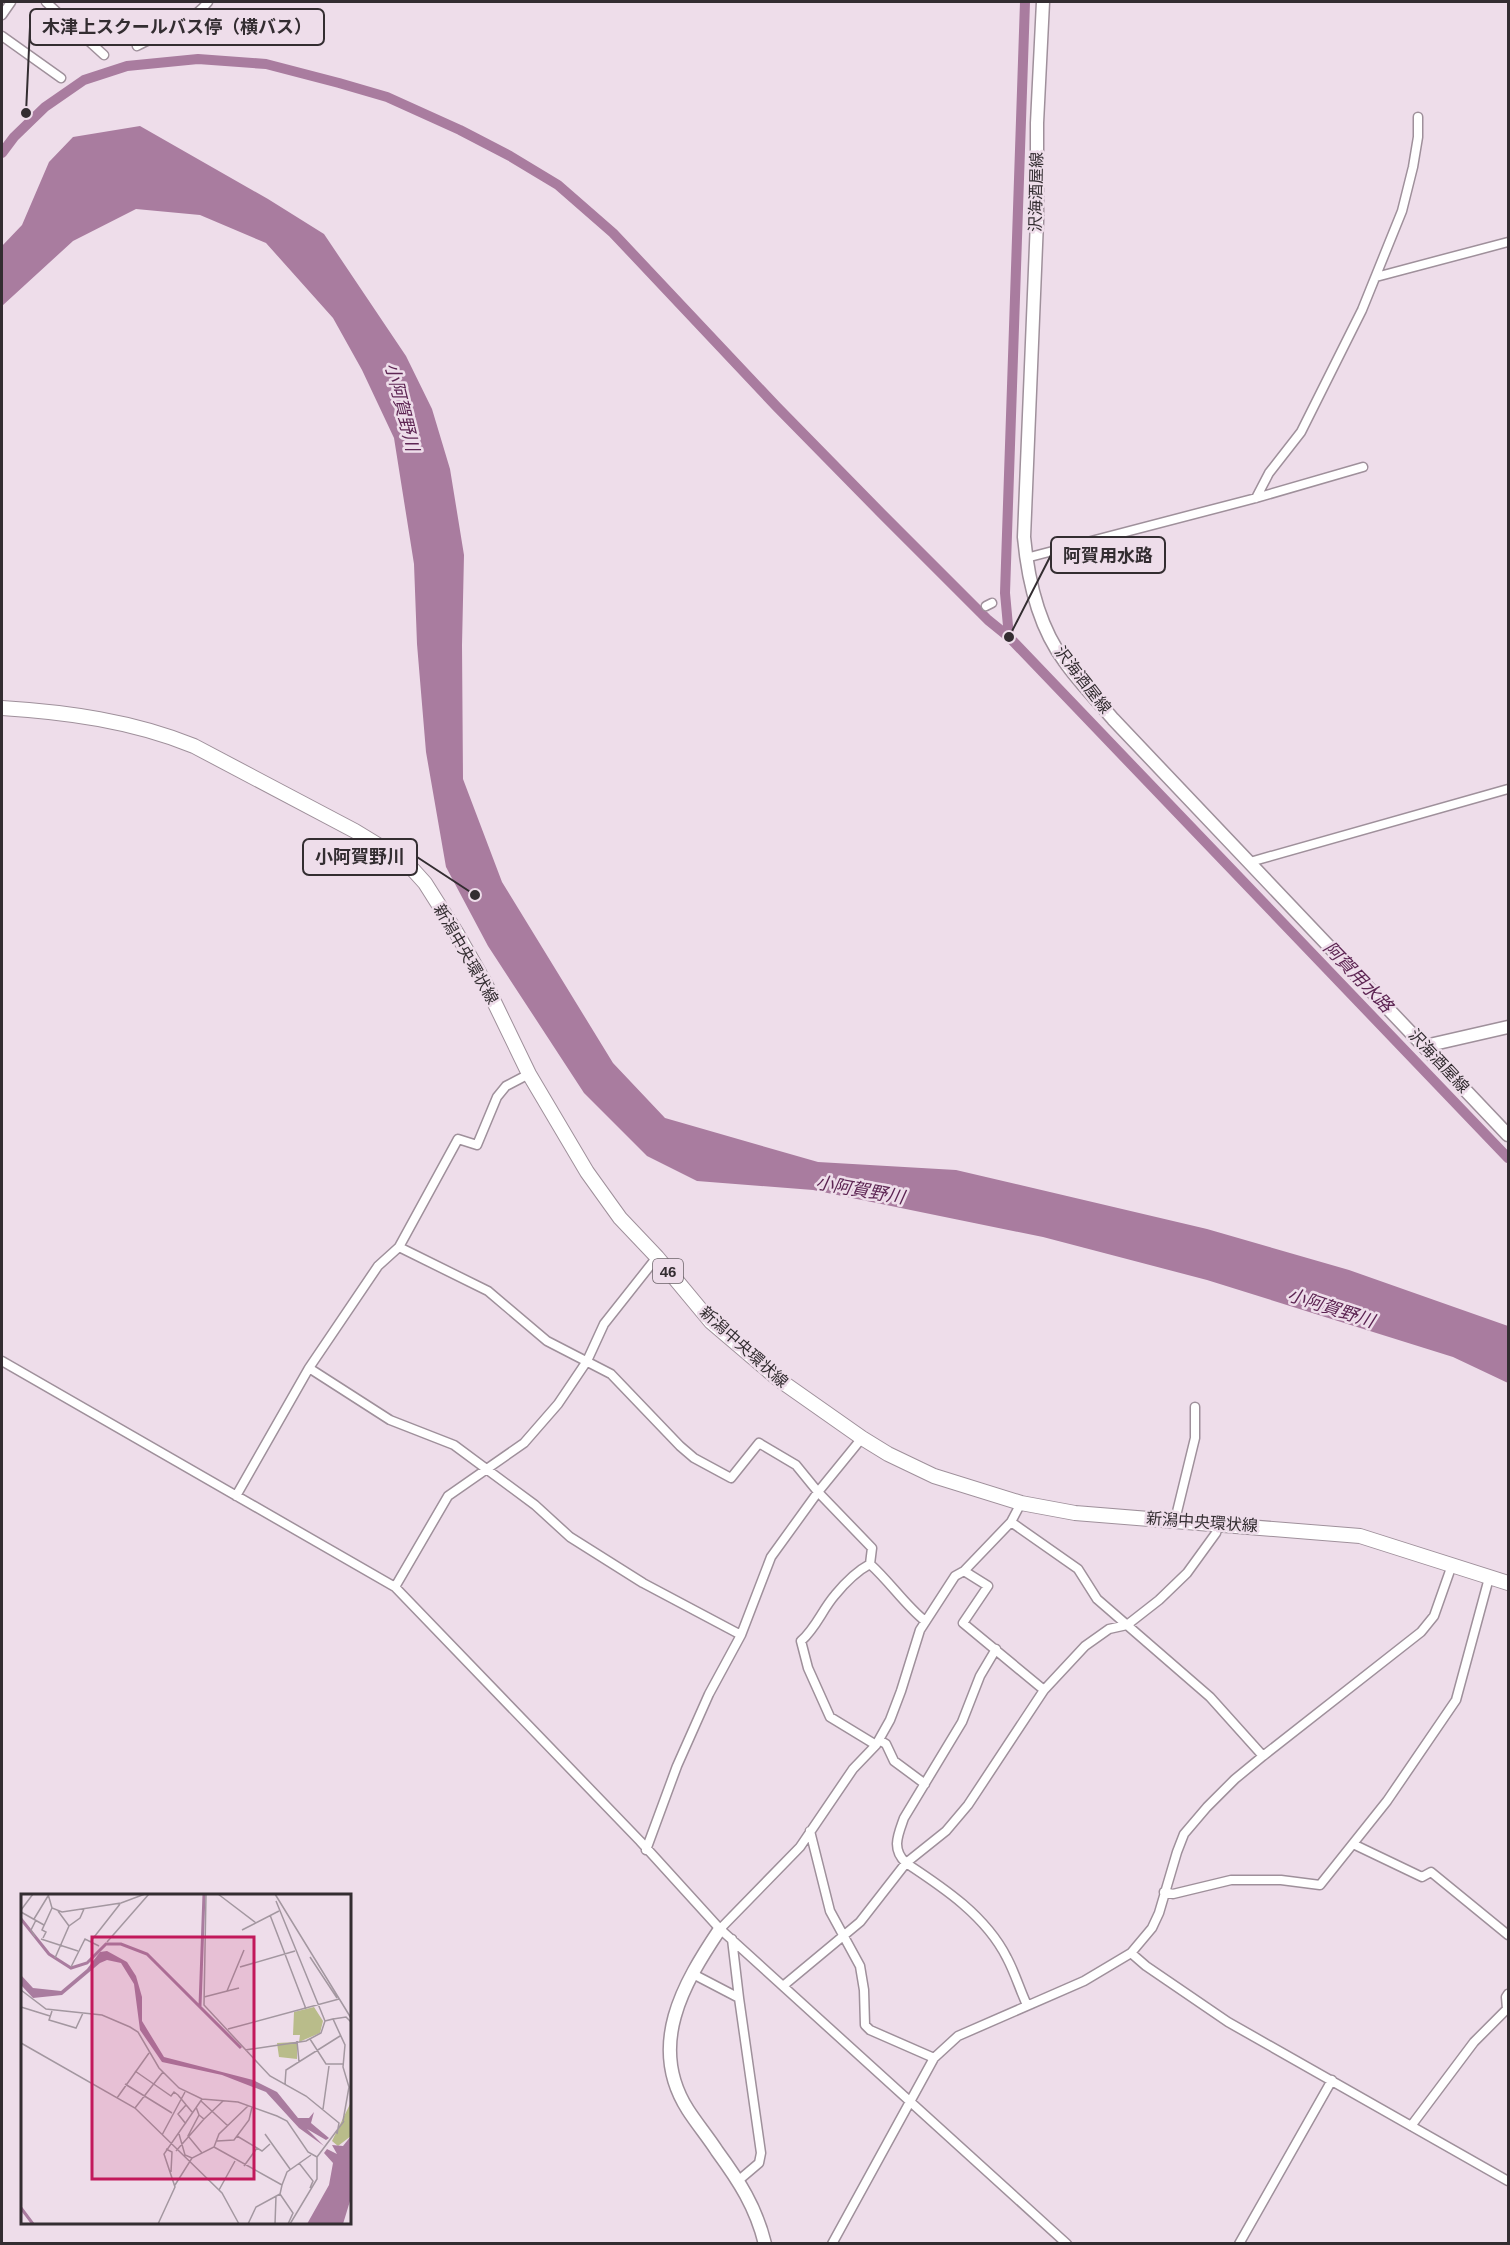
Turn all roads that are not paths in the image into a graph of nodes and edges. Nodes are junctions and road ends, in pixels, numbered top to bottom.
1 (10, 2) edge
2 (46, 2) edge
3 (208, 2) edge
4 (1042, 2) edge
5 (2, 15) edge
6 (2, 36) edge
7 (137, 46) dead end
8 (105, 55) dead end
9 (61, 78) dead end
10 (1418, 117) dead end
11 (1509, 242) edge
12 (1376, 277) junction
13 (1363, 467) dead end
14 (1256, 498) junction
15 (1026, 558) junction
16 (2, 708) edge
17 (1509, 789) edge
18 (1250, 862) junction
19 (1509, 1027) edge
20 (1425, 1046) junction
21 (529, 1074) junction
22 (1509, 1135) edge
23 (399, 1247) junction
24 (657, 1257) junction
25 (587, 1360) junction
26 (2, 1361) edge
27 (309, 1368) junction
28 (1195, 1407) dead end
29 (862, 1438) junction
30 (487, 1469) junction
31 (818, 1492) junction
32 (236, 1496) junction
33 (1021, 1503) junction
34 (1175, 1520) junction
35 (1011, 1522) junction
36 (1218, 1525) junction
37 (870, 1564) junction
38 (1452, 1565) junction
39 (964, 1571) junction
40 (1489, 1578) junction
41 (1509, 1583) edge
42 (395, 1587) junction
43 (926, 1622) junction
44 (1127, 1624) junction
45 (741, 1635) junction
46 (996, 1649) junction
47 (1044, 1690) junction
48 (877, 1742) junction
49 (1263, 1756) junction
50 (925, 1784) junction
51 (810, 1832) junction
52 (1353, 1844) junction
53 (646, 1850) junction
54 (906, 1863) junction
55 (1164, 1892) junction
56 (720, 1929) junction
57 (1509, 1935) edge
58 (843, 1937) junction
59 (732, 1939) junction
60 (1131, 1953) junction
61 (693, 1974) junction
62 (783, 1986) junction
63 (1509, 1994) edge
64 (740, 1998) junction
65 (1027, 2006) junction
66 (934, 2058) junction
67 (1332, 2080) junction
68 (909, 2102) junction
69 (1411, 2126) junction
70 (739, 2180) junction
71 (1509, 2181) edge
72 (765, 2244) edge
73 (832, 2244) edge
74 (1067, 2244) edge
75 (1239, 2244) edge

1 - 5 street
2 - 8 street
3 - 7 street
4 - 15 main road, 沢海酒屋線
6 - 9 street
10 - 12 street
11 - 12 street
12 - 14 street
13 - 14 street
14 - 15 street
15 - 18 main road, 沢海酒屋線
16 - 21 main road, 新潟中央環状線 / 46
17 - 18 street
18 - 20 main road, 沢海酒屋線
19 - 20 main road
20 - 22 main road, 沢海酒屋線
21 - 23 street
21 - 24 main road, 新潟中央環状線 / 46
23 - 25 street
23 - 27 street
24 - 25 street
24 - 29 main road, 新潟中央環状線 / 46
25 - 30 street
25 - 31 street
26 - 32 street
27 - 30 street
27 - 32 street
28 - 34 street
29 - 31 street
29 - 33 main road, 新潟中央環状線 / 46
30 - 42 street
30 - 45 street
31 - 37 street
31 - 45 street
32 - 42 street
33 - 34 main road, 新潟中央環状線 / 46
33 - 35 street
34 - 36 main road, 新潟中央環状線 / 46
35 - 39 street
35 - 44 street
36 - 38 main road, 新潟中央環状線 / 46
36 - 44 street
37 - 43 street
37 - 48 street
38 - 40 main road, 新潟中央環状線 / 46
38 - 49 street
39 - 43 street
39 - 46 street
40 - 41 main road, 新潟中央環状線 / 46
40 - 52 street
42 - 53 street
43 - 48 street
44 - 47 street
44 - 49 street
45 - 53 street
46 - 47 street
46 - 50 street
47 - 54 street
48 - 50 street
48 - 51 street
49 - 55 street
50 - 54 street
51 - 56 street
51 - 58 street
52 - 55 street
52 - 57 street
53 - 56 street
54 - 58 street
54 - 65 street
55 - 60 street
56 - 59 street
56 - 61 main road
58 - 62 street
58 - 66 street
59 - 62 street
59 - 64 street
60 - 65 street
60 - 67 street
61 - 64 street
61 - 70 main road
62 - 68 street
63 - 69 street
64 - 70 street
65 - 66 street
66 - 68 street
67 - 69 street
67 - 75 street
68 - 73 street
68 - 74 street
69 - 71 street
70 - 72 main road

